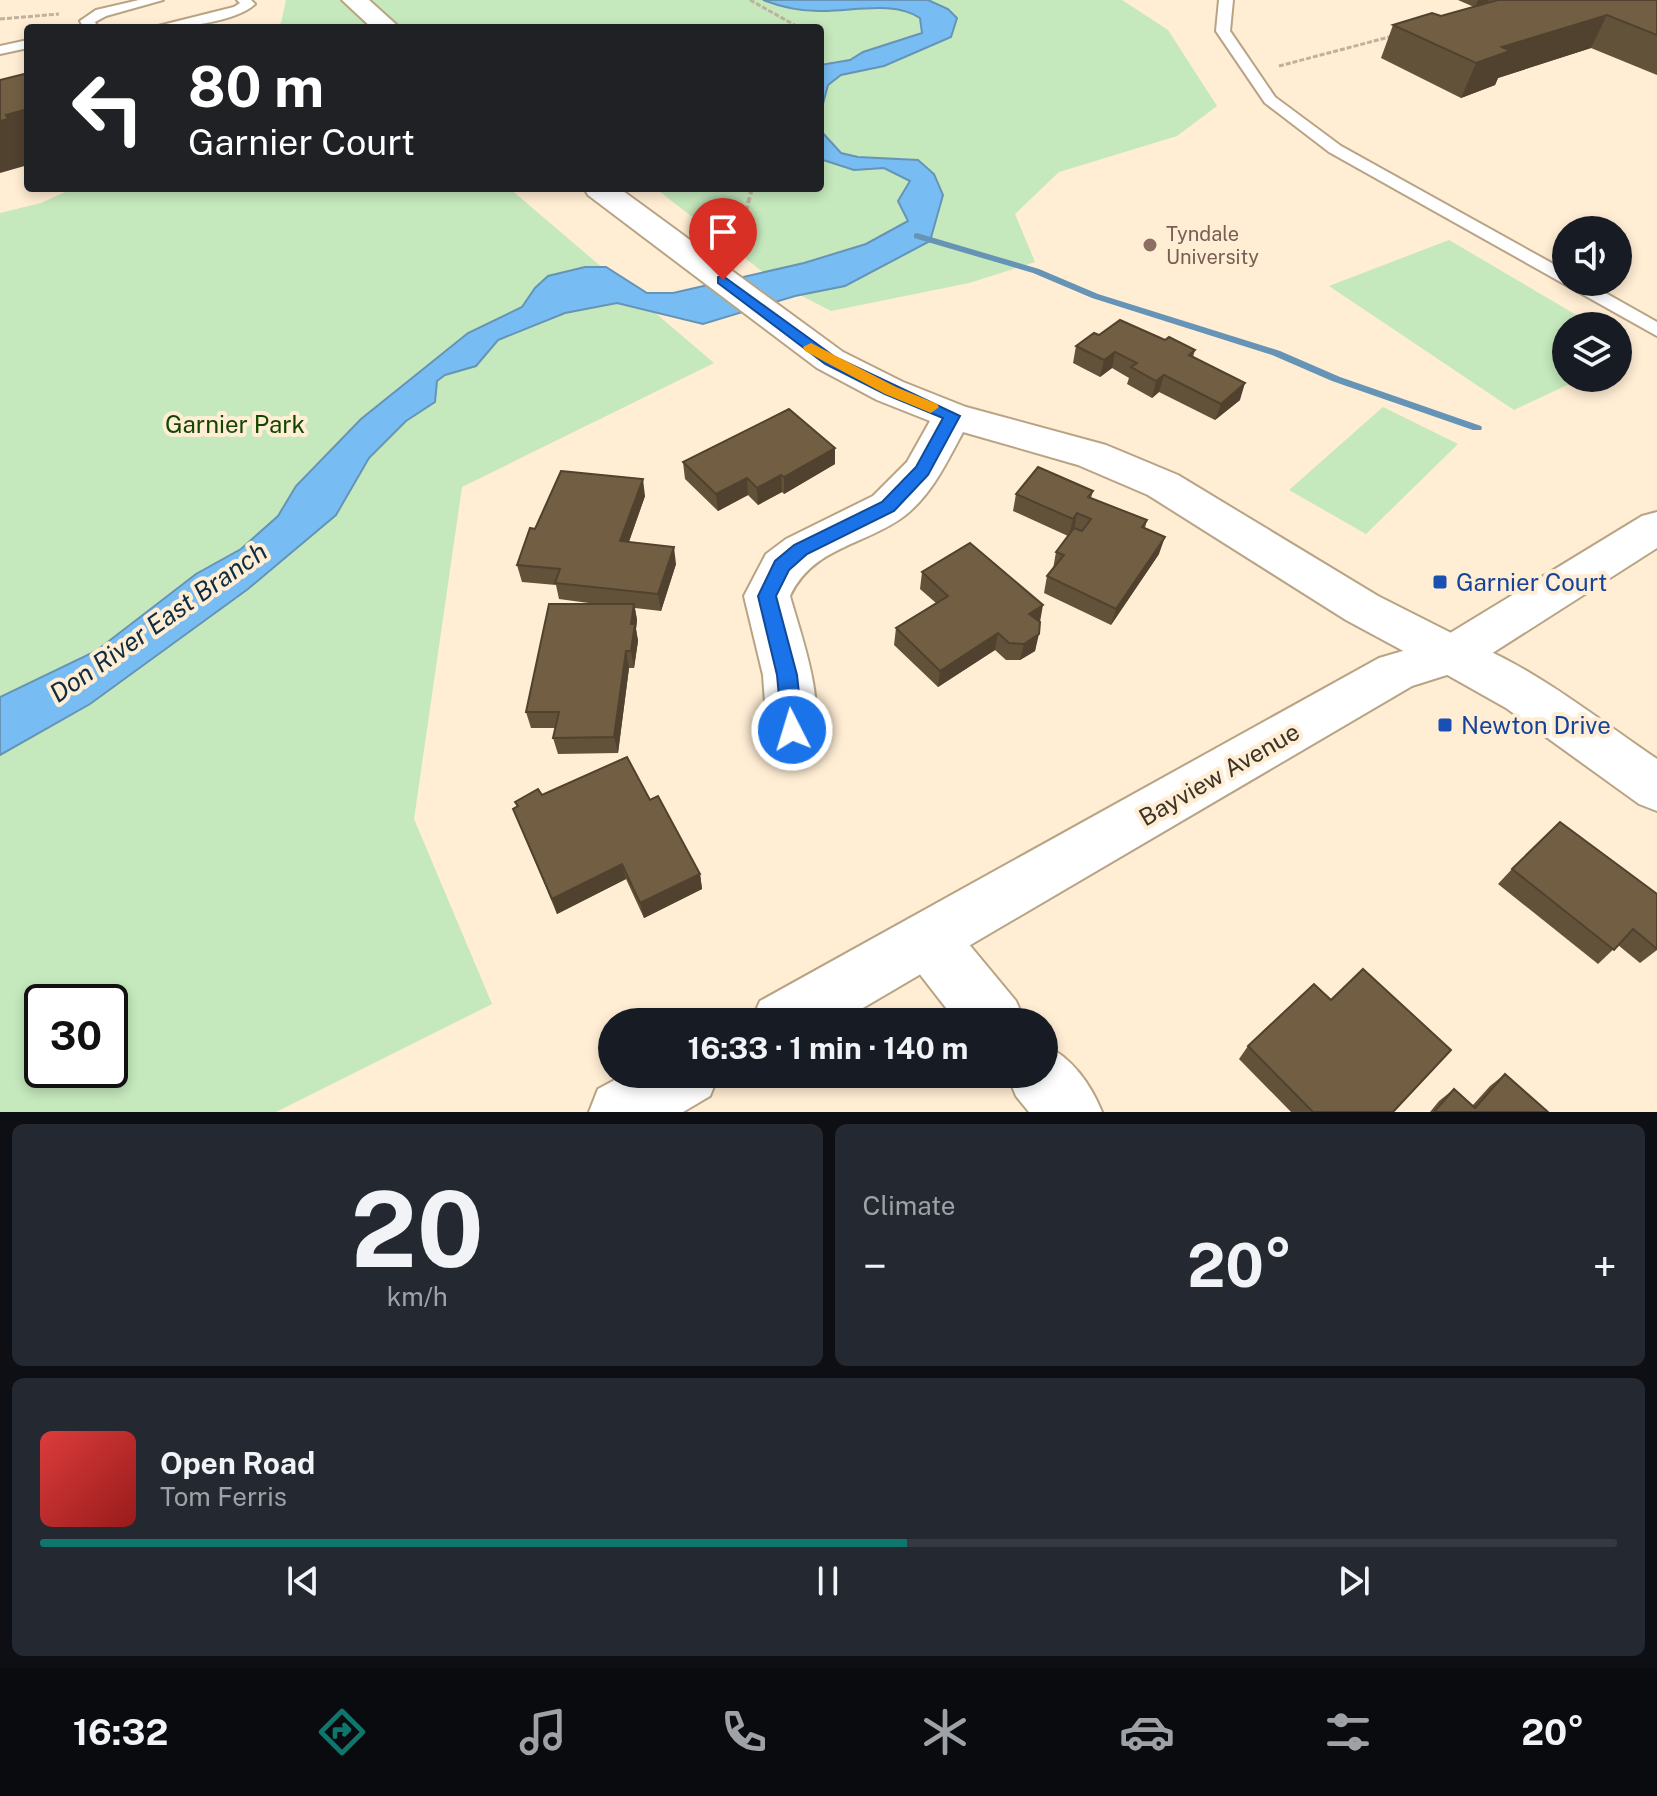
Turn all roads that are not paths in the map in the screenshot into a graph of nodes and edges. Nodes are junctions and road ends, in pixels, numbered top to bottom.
1 (156, 0) edge
2 (244, 0) edge
3 (354, 0) edge
4 (1226, 0) edge
5 (89, 24) edge
6 (175, 24) edge
7 (382, 24) edge
8 (24, 45) edge
9 (0, 50) edge
10 (604, 192) edge
11 (1552, 271) edge
12 (1597, 296) edge
13 (1657, 330) edge
14 (952, 416) junction
15 (1657, 527) edge
16 (1452, 655) junction
17 (792, 730) dead end
18 (1657, 788) edge
19 (928, 939) junction
20 (806, 1008) edge
21 (984, 1008) edge
22 (663, 1088) edge
23 (1050, 1088) edge
24 (621, 1112) edge
25 (1070, 1112) edge

1 - 5 lane
2 - 6 lane
3 - 7 street
4 - 11 lane
8 - 9 lane
10 - 14 street
12 - 13 lane
14 - 16 street
14 - 17 street
15 - 16 street, Bayview Avenue
16 - 18 street
16 - 19 street, Bayview Avenue
19 - 20 street, Bayview Avenue
19 - 21 street
22 - 24 street
23 - 25 street

